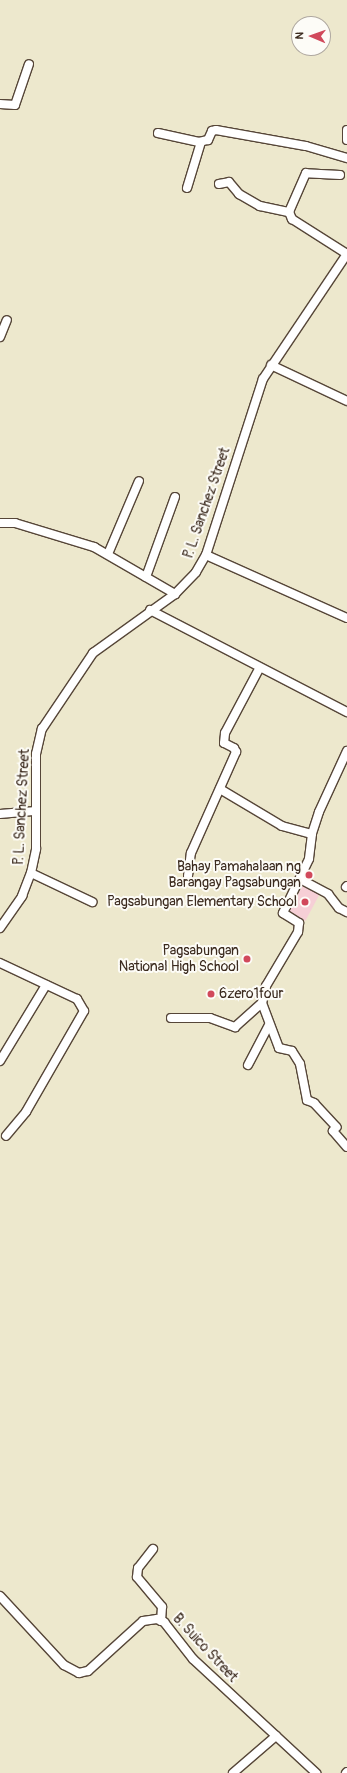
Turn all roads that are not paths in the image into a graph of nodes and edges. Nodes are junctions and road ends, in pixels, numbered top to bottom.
1 (29, 64) dead end
2 (0, 104) edge
3 (347, 130) edge
4 (158, 133) dead end
5 (347, 140) edge
6 (201, 142) junction
7 (347, 158) edge
8 (340, 175) dead end
9 (219, 184) dead end
10 (187, 188) dead end
11 (289, 212) junction
12 (347, 254) edge
13 (7, 320) dead end
14 (0, 337) edge
15 (271, 365) junction
16 (347, 401) edge
17 (139, 481) dead end
18 (175, 497) dead end
19 (0, 523) edge
20 (108, 554) junction
21 (206, 555) junction
22 (146, 576) junction
23 (175, 594) junction
24 (150, 610) junction
25 (347, 618) edge
26 (259, 669) junction
27 (347, 712) edge
28 (347, 751) edge
29 (220, 789) junction
30 (36, 810) junction
31 (0, 814) edge
32 (312, 834) junction
33 (31, 873) junction
34 (188, 876) dead end
35 (300, 879) junction
36 (92, 902) dead end
37 (347, 912) edge
38 (0, 928) edge
39 (0, 963) edge
40 (46, 985) junction
41 (262, 1003) junction
42 (171, 1018) dead end
43 (269, 1025) junction
44 (0, 1061) edge
45 (248, 1065) dead end
46 (6, 1136) dead end
47 (347, 1147) edge
48 (153, 1549) dead end
49 (0, 1596) edge
50 (161, 1621) junction
51 (276, 1736) junction
52 (233, 1773) edge
53 (316, 1773) edge

1 - 2 street
3 - 5 street
4 - 6 street
6 - 7 street
6 - 10 street
8 - 11 street
9 - 11 street
11 - 12 street
12 - 15 street, P. L. Sanchez Street
13 - 14 street
15 - 16 street
15 - 21 street, P. L. Sanchez Street
17 - 20 street
18 - 22 street
19 - 20 street
20 - 22 street
21 - 23 street, P. L. Sanchez Street
21 - 25 street
22 - 23 street
23 - 24 street, P. L. Sanchez Street
24 - 26 street
24 - 30 street, P. L. Sanchez Street
26 - 27 street
26 - 29 street
28 - 32 street
29 - 32 street
29 - 34 street
30 - 31 street
30 - 33 street, P. L. Sanchez Street
32 - 35 street
33 - 36 street
33 - 38 street, P. L. Sanchez Street
35 - 37 street
35 - 41 street
39 - 40 street
40 - 44 street
40 - 46 street
41 - 42 street
41 - 43 street
43 - 45 street
43 - 47 street
48 - 50 street
49 - 50 street, B. Suico Street
50 - 51 street, B. Suico Street
51 - 52 street
51 - 53 street, B. Suico Street

